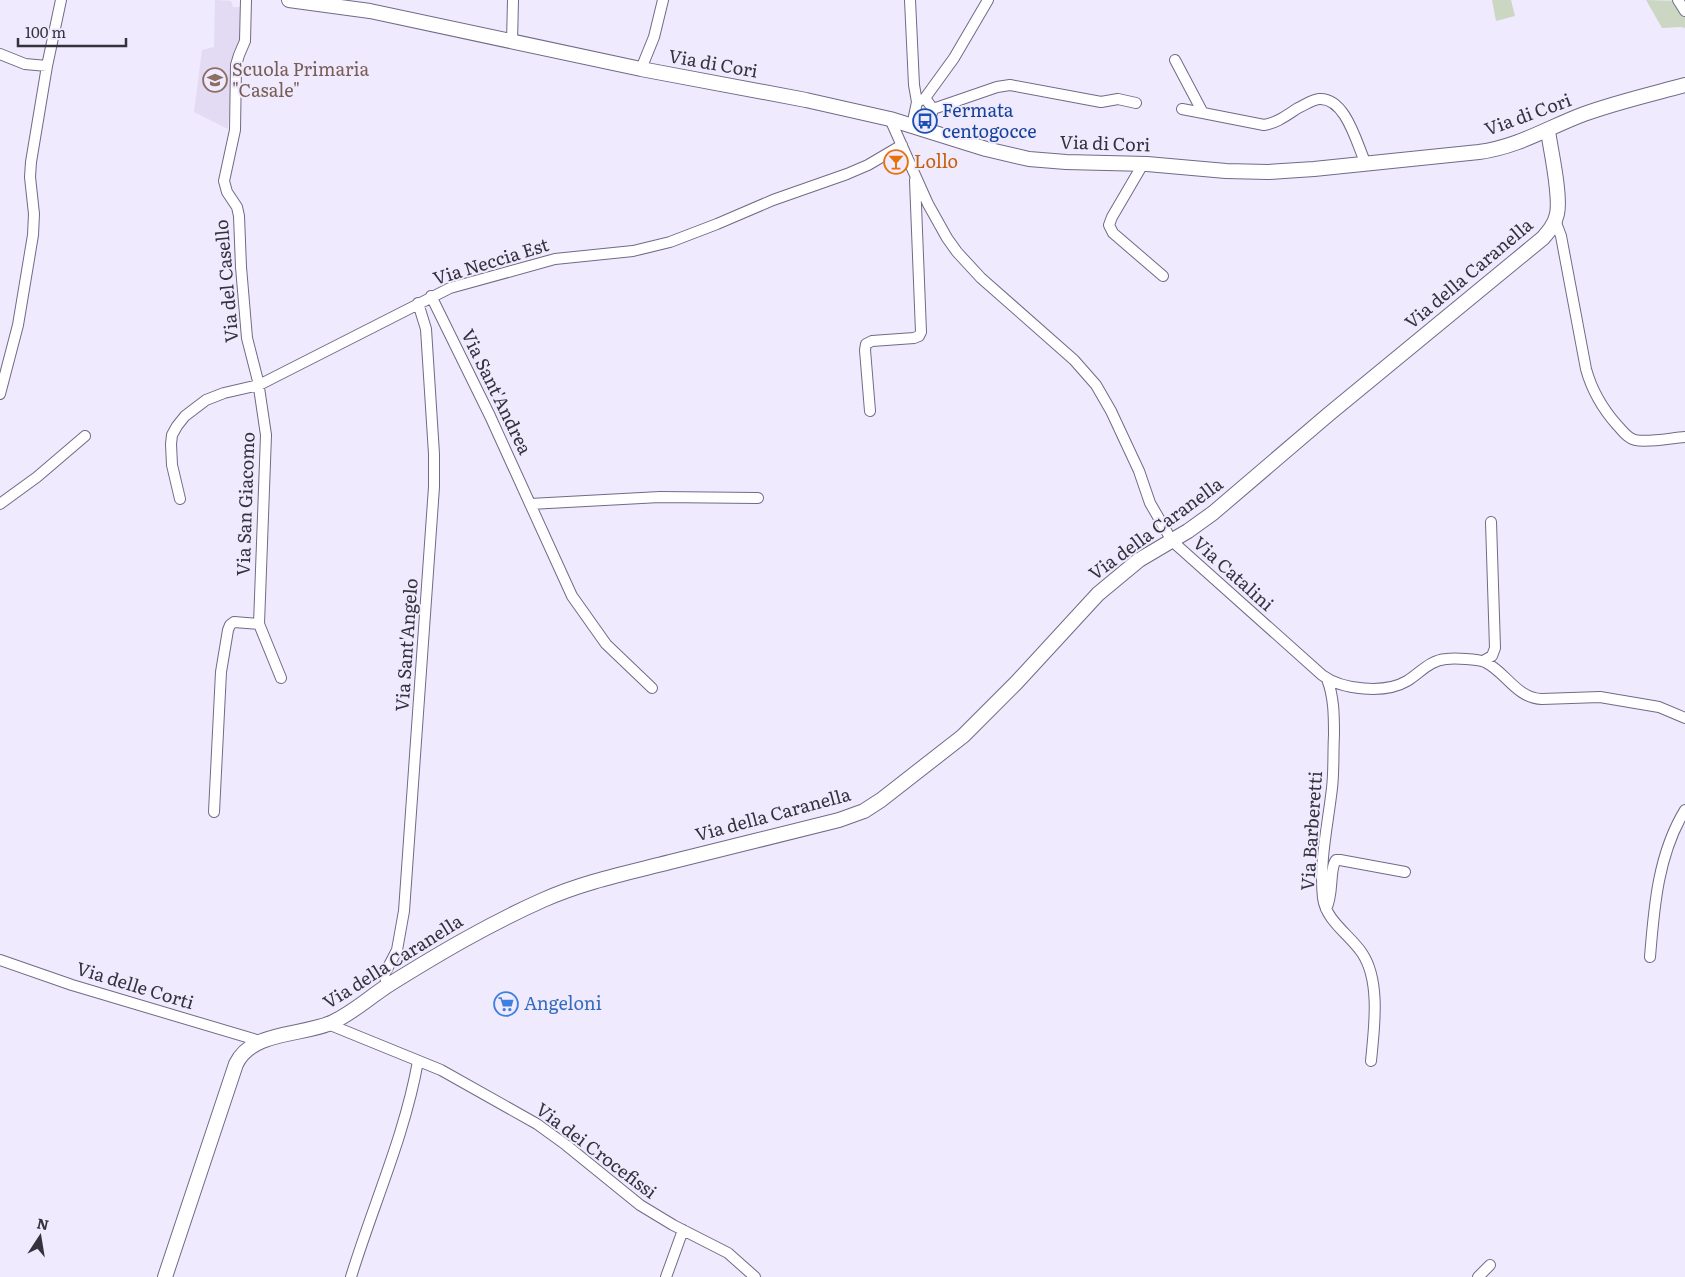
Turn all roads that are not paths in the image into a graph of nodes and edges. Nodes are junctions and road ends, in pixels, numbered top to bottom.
1 (61, 0) edge
2 (246, 0) edge
3 (289, 0) edge
4 (513, 0) edge
5 (664, 0) edge
6 (910, 0) edge
7 (988, 0) edge
8 (1678, 0) edge
9 (1685, 11) edge
10 (512, 42) junction
11 (0, 54) edge
12 (1175, 60) dead end
13 (47, 66) junction
14 (641, 70) junction
15 (1685, 85) edge
16 (921, 100) junction
17 (1136, 103) dead end
18 (933, 109) junction
19 (1182, 109) dead end
20 (1202, 113) junction
21 (890, 119) junction
22 (912, 126) junction
23 (927, 131) junction
24 (1548, 131) junction
25 (902, 145) junction
26 (1143, 164) junction
27 (1366, 164) junction
28 (915, 174) junction
29 (1555, 220) junction
30 (1163, 276) dead end
31 (431, 296) junction
32 (418, 303) junction
33 (259, 384) junction
34 (0, 394) edge
35 (870, 411) dead end
36 (85, 436) dead end
37 (1685, 437) edge
38 (758, 498) dead end
39 (180, 499) dead end
40 (0, 504) edge
41 (530, 504) junction
42 (1491, 522) dead end
43 (1172, 541) junction
44 (258, 624) junction
45 (1483, 661) junction
46 (281, 678) dead end
47 (1327, 679) junction
48 (652, 688) dead end
49 (1685, 718) edge
50 (1685, 810) edge
51 (214, 812) dead end
52 (1405, 872) dead end
53 (1326, 909) junction
54 (1650, 957) dead end
55 (0, 960) edge
56 (388, 985) junction
57 (328, 1024) junction
58 (260, 1041) junction
59 (418, 1060) junction
60 (1371, 1061) dead end
61 (683, 1230) junction
62 (1490, 1265) dead end
63 (165, 1277) edge
64 (351, 1277) edge
65 (666, 1277) edge
66 (756, 1277) edge
67 (1478, 1277) edge

1 - 13 street
2 - 33 street, Via del Casello
3 - 10 main road, Via di Cori
4 - 10 street
5 - 14 street
6 - 16 street
7 - 16 street
8 - 9 street
10 - 14 main road, Via di Cori
11 - 13 street
12 - 20 street
13 - 34 street
14 - 21 main road, Via di Cori
15 - 24 main road, Via di Cori
16 - 18 street
16 - 22 street
17 - 18 street
18 - 23 street
19 - 20 street
20 - 27 street
21 - 22 main road, Via di Cori
21 - 25 street, Via Catalini
22 - 23 main road, Via di Cori
23 - 26 main road, Via di Cori
24 - 27 main road, Via di Cori
24 - 29 main road, Via della Caranella
25 - 28 street, Via Catalini
25 - 31 street, Via Neccia Est
26 - 27 main road, Via di Cori
26 - 30 street
28 - 35 street
28 - 43 street, Via Catalini
29 - 37 street
29 - 43 main road, Via della Caranella
31 - 32 street, Via Neccia Est
31 - 41 street, Via Sant'Andrea
32 - 33 street, Via Neccia Est
32 - 56 street, Via Sant'Angelo
33 - 39 street, Via Neccia Est
33 - 44 street, Via San Giacomo
36 - 40 street
38 - 41 street
41 - 48 street, Via Sant'Andrea
42 - 45 street
43 - 47 street, Via Catalini
43 - 56 main road, Via della Caranella
44 - 46 street, Via San Giacomo
44 - 51 street
45 - 47 street, Via Catalini
45 - 49 street
47 - 53 street, Via Barberetti
50 - 54 street
52 - 53 street
53 - 60 street, Via Barberetti
55 - 58 street, Via delle Corti
56 - 57 main road, Via della Caranella
57 - 58 main road, Via della Caranella
57 - 59 street, Via dei Crocefissi
58 - 63 main road, Via della Caranella
59 - 61 street, Via dei Crocefissi
59 - 64 street
61 - 65 street
61 - 66 street, Via dei Crocefissi
62 - 67 street

